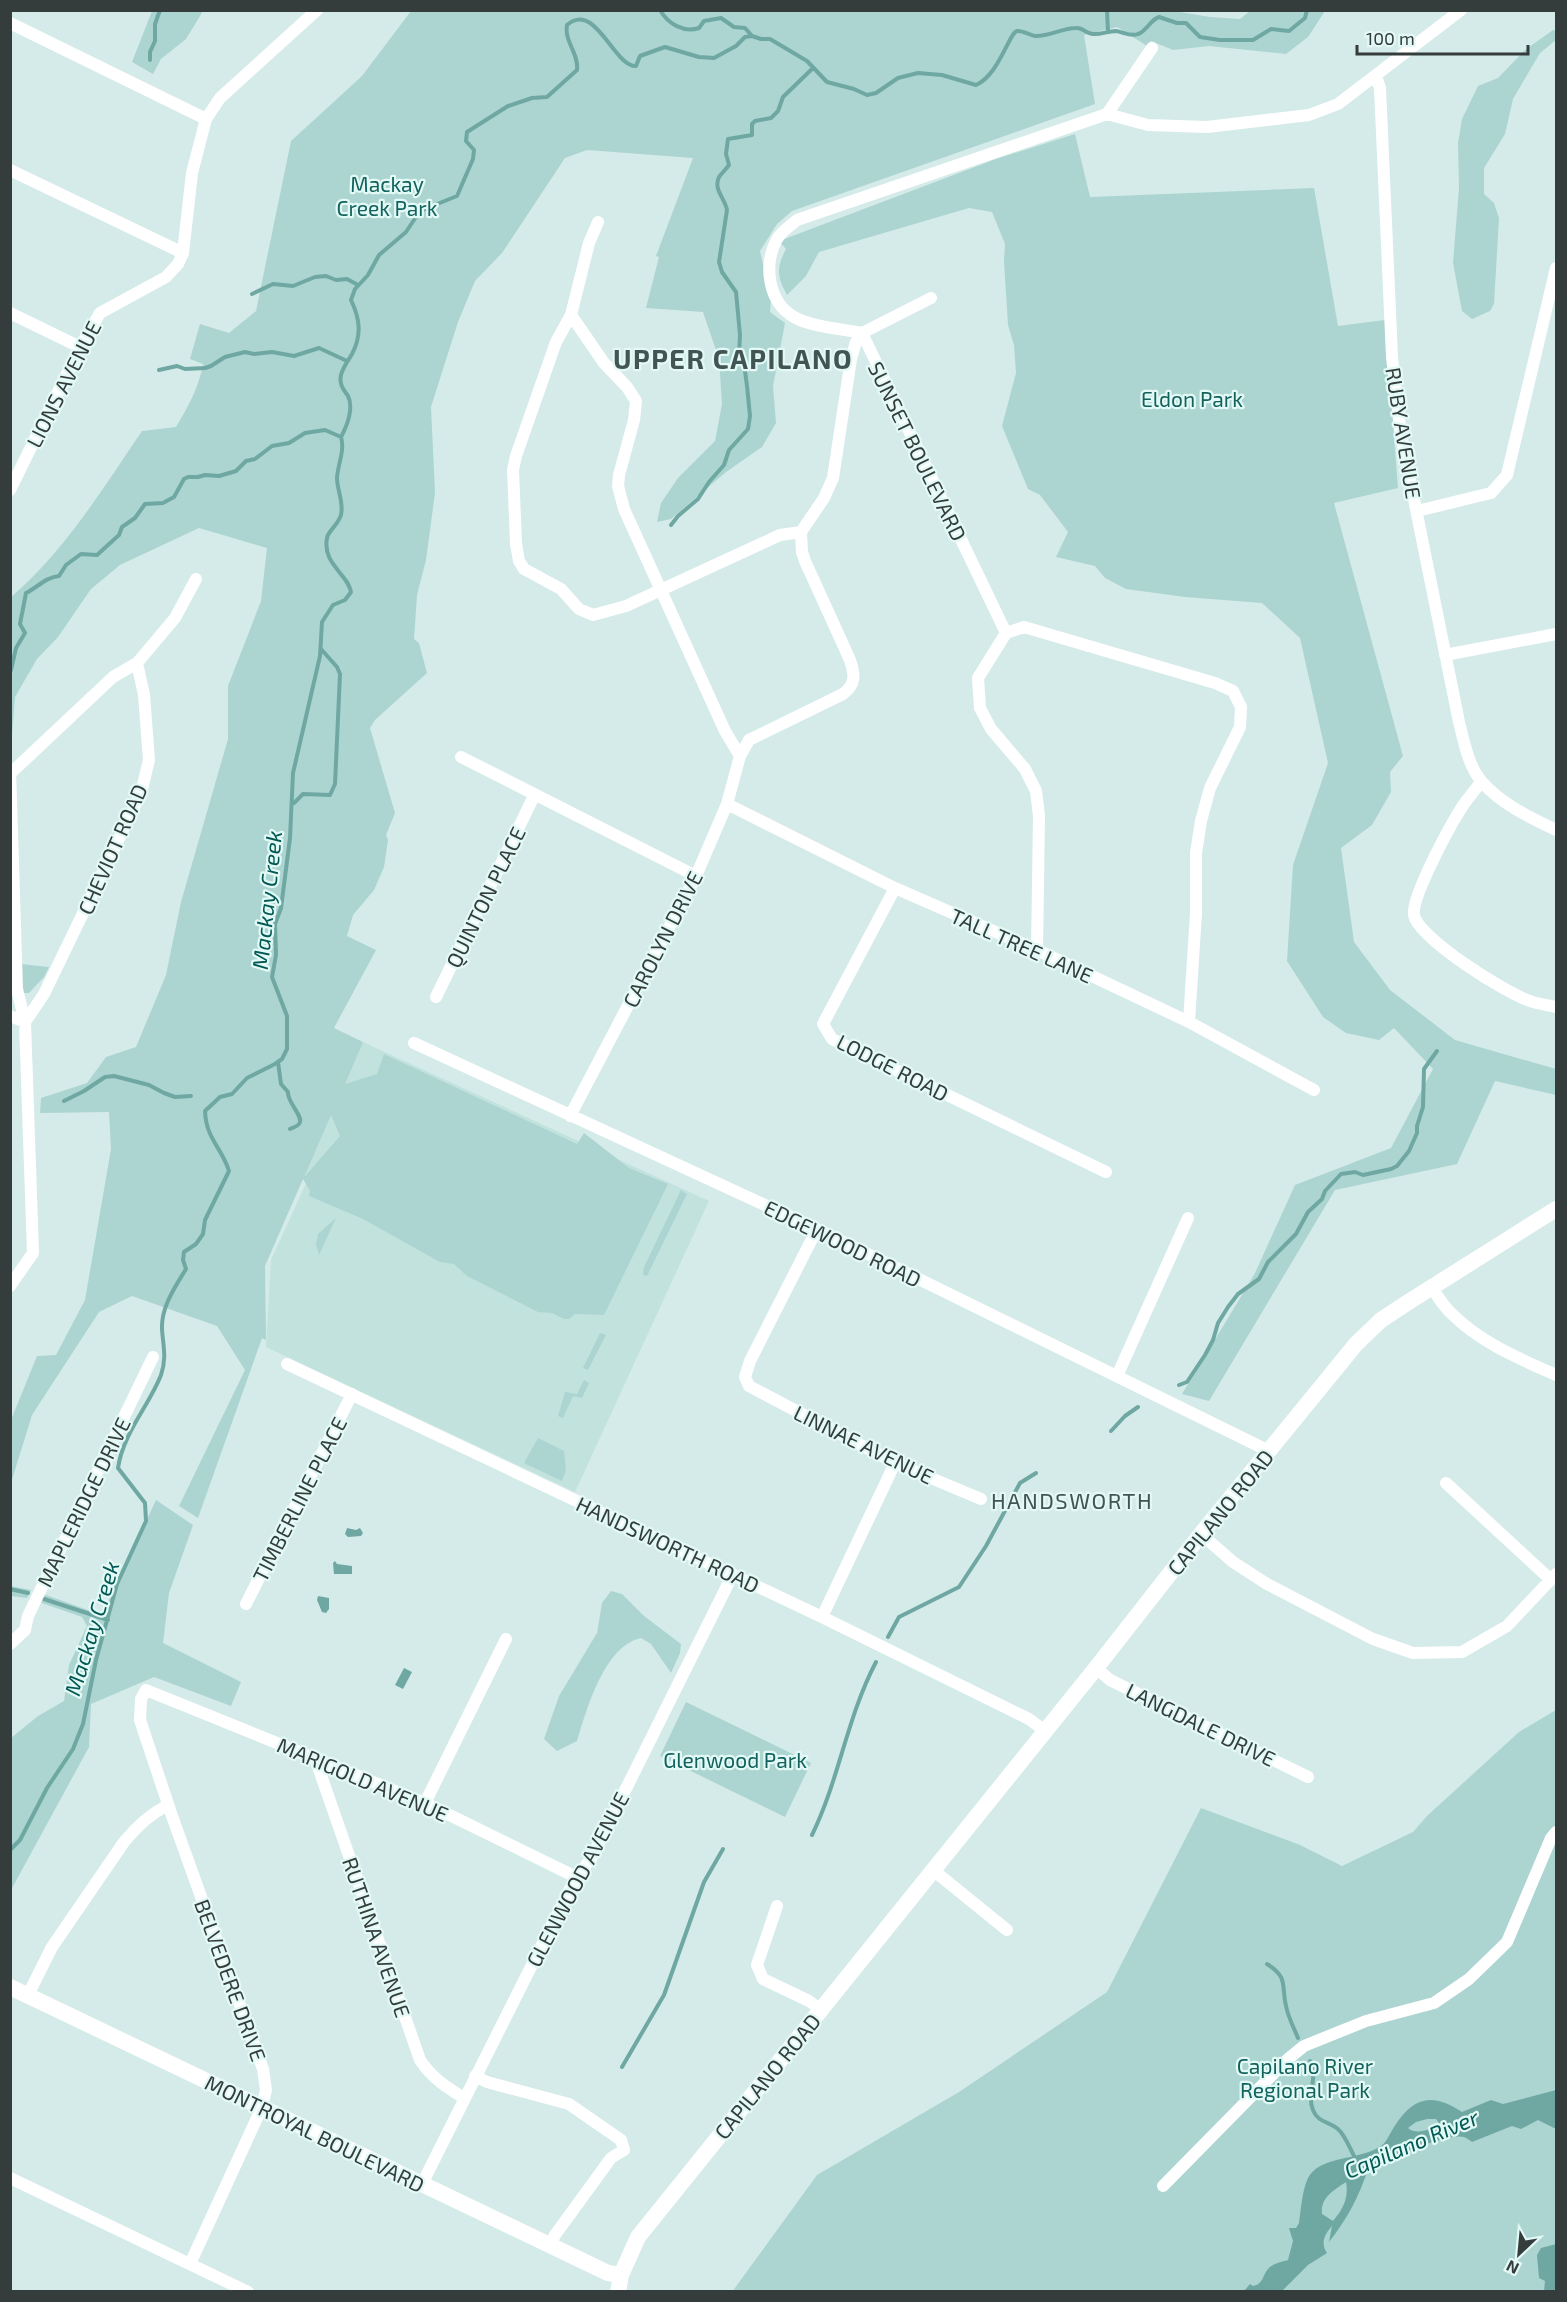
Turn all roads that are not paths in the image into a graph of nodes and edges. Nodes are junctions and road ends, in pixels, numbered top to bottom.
1 (317, 10) edge
2 (1461, 10) edge
3 (10, 23) edge
4 (1152, 48) dead end
5 (1376, 76) junction
6 (1107, 114) junction
7 (206, 118) junction
8 (10, 170) edge
9 (598, 222) dead end
10 (183, 253) junction
11 (1557, 268) edge
12 (931, 298) dead end
13 (10, 313) edge
14 (571, 315) junction
15 (862, 333) junction
16 (80, 346) junction
17 (10, 459) edge
18 (23, 465) junction
19 (10, 490) edge
20 (1417, 511) junction
21 (801, 532) junction
22 (196, 579) dead end
23 (660, 589) junction
24 (1006, 633) junction
25 (1557, 634) edge
26 (1445, 655) junction
27 (137, 663) junction
28 (740, 756) junction
29 (461, 758) dead end
30 (11, 771) edge
31 (1481, 782) junction
32 (534, 796) junction
33 (727, 804) junction
34 (1557, 830) edge
35 (696, 876) junction
36 (895, 888) junction
37 (1036, 950) junction
38 (436, 997) dead end
39 (1557, 1007) edge
40 (10, 1016) edge
41 (25, 1022) junction
42 (1189, 1022) junction
43 (414, 1043) dead end
44 (1314, 1090) dead end
45 (570, 1116) junction
46 (1106, 1172) dead end
47 (1557, 1209) edge
48 (1188, 1218) dead end
49 (817, 1229) junction
50 (10, 1286) edge
51 (1432, 1288) junction
52 (153, 1357) dead end
53 (287, 1364) dead end
54 (1557, 1375) edge
55 (1117, 1376) junction
56 (352, 1394) junction
57 (1269, 1451) junction
58 (895, 1463) junction
59 (1446, 1483) dead end
60 (981, 1499) dead end
61 (1201, 1534) junction
62 (733, 1574) junction
63 (1554, 1577) edge
64 (246, 1604) dead end
65 (822, 1617) junction
66 (14, 1637) edge
67 (506, 1638) dead end
68 (1096, 1668) junction
69 (146, 1690) joint
70 (1045, 1731) junction
71 (315, 1758) junction
72 (1308, 1777) dead end
73 (425, 1803) junction
74 (168, 1805) junction
75 (1557, 1832) edge
76 (933, 1870) junction
77 (576, 1877) junction
78 (777, 1906) dead end
79 (1007, 1930) dead end
80 (10, 1987) edge
81 (28, 1995) junction
82 (820, 2009) junction
83 (475, 2076) junction
84 (464, 2098) junction
85 (262, 2107) junction
86 (10, 2178) edge
87 (422, 2184) junction
88 (1163, 2186) dead end
89 (550, 2245) junction
90 (189, 2264) junction
91 (619, 2284) edge
92 (248, 2292) edge

1 - 7 street, LIONS AVENUE
2 - 5 street
3 - 7 street
4 - 6 street
5 - 6 street
5 - 20 street, RUBY AVENUE
6 - 15 street
7 - 10 street, LIONS AVENUE
8 - 10 street
9 - 14 street
10 - 16 street, LIONS AVENUE
11 - 20 street
12 - 15 street
13 - 16 street
14 - 23 street
14 - 23 street
15 - 21 street
15 - 24 street, SUNSET BOULEVARD
16 - 18 street, LIONS AVENUE
17 - 18 street
18 - 19 street, LIONS AVENUE
20 - 26 street, RUBY AVENUE
21 - 23 street
21 - 28 street
22 - 27 street
23 - 28 street
24 - 37 street
24 - 42 street
25 - 26 street
26 - 31 street, RUBY AVENUE
27 - 30 street
27 - 41 street, CHEVIOT ROAD
28 - 33 street, CAROLYN DRIVE
29 - 32 street
30 - 41 street
31 - 34 street
31 - 39 street
32 - 35 street
32 - 38 street, QUINTON PLACE
33 - 35 street, CAROLYN DRIVE
33 - 36 street, TALL TREE LANE
35 - 45 street, CAROLYN DRIVE
36 - 37 street, TALL TREE LANE
36 - 46 street, LODGE ROAD
37 - 42 street, TALL TREE LANE
40 - 41 street
41 - 50 street
42 - 44 street, TALL TREE LANE
43 - 45 street, EDGEWOOD ROAD
45 - 49 street, EDGEWOOD ROAD
47 - 51 main road, CAPILANO ROAD
48 - 55 street
49 - 55 street, EDGEWOOD ROAD
49 - 58 street, LINNAE AVENUE
51 - 54 street
51 - 57 main road, CAPILANO ROAD
52 - 66 street, MAPLERIDGE DRIVE
53 - 56 street, HANDSWORTH ROAD
55 - 57 street, EDGEWOOD ROAD
56 - 62 street, HANDSWORTH ROAD
56 - 64 street, TIMBERLINE PLACE
57 - 61 main road, CAPILANO ROAD
58 - 60 street, LINNAE AVENUE
58 - 65 street
59 - 63 street
61 - 63 street
61 - 68 main road, CAPILANO ROAD
62 - 65 street, HANDSWORTH ROAD
62 - 77 street, GLENWOOD AVENUE
65 - 70 street, HANDSWORTH ROAD
67 - 73 street
68 - 70 main road, CAPILANO ROAD
68 - 72 street, LANGDALE DRIVE
69 - 71 street, MARIGOLD AVENUE
69 - 74 street, BELVEDERE DRIVE
70 - 76 main road, CAPILANO ROAD
71 - 73 street, MARIGOLD AVENUE
71 - 84 street, RUTHINA AVENUE
73 - 77 street, MARIGOLD AVENUE
74 - 81 street
74 - 85 street, BELVEDERE DRIVE
75 - 88 street
76 - 79 street
76 - 82 main road, CAPILANO ROAD
77 - 83 street, GLENWOOD AVENUE
78 - 82 street
80 - 81 main road, MONTROYAL BOULEVARD
81 - 85 main road, MONTROYAL BOULEVARD
82 - 91 main road, CAPILANO ROAD
83 - 84 street, GLENWOOD AVENUE
83 - 89 street
84 - 87 street, GLENWOOD AVENUE
85 - 87 main road, MONTROYAL BOULEVARD
85 - 90 street, BELVEDERE DRIVE
86 - 90 street
87 - 89 main road, MONTROYAL BOULEVARD
89 - 91 main road, MONTROYAL BOULEVARD
90 - 92 street

